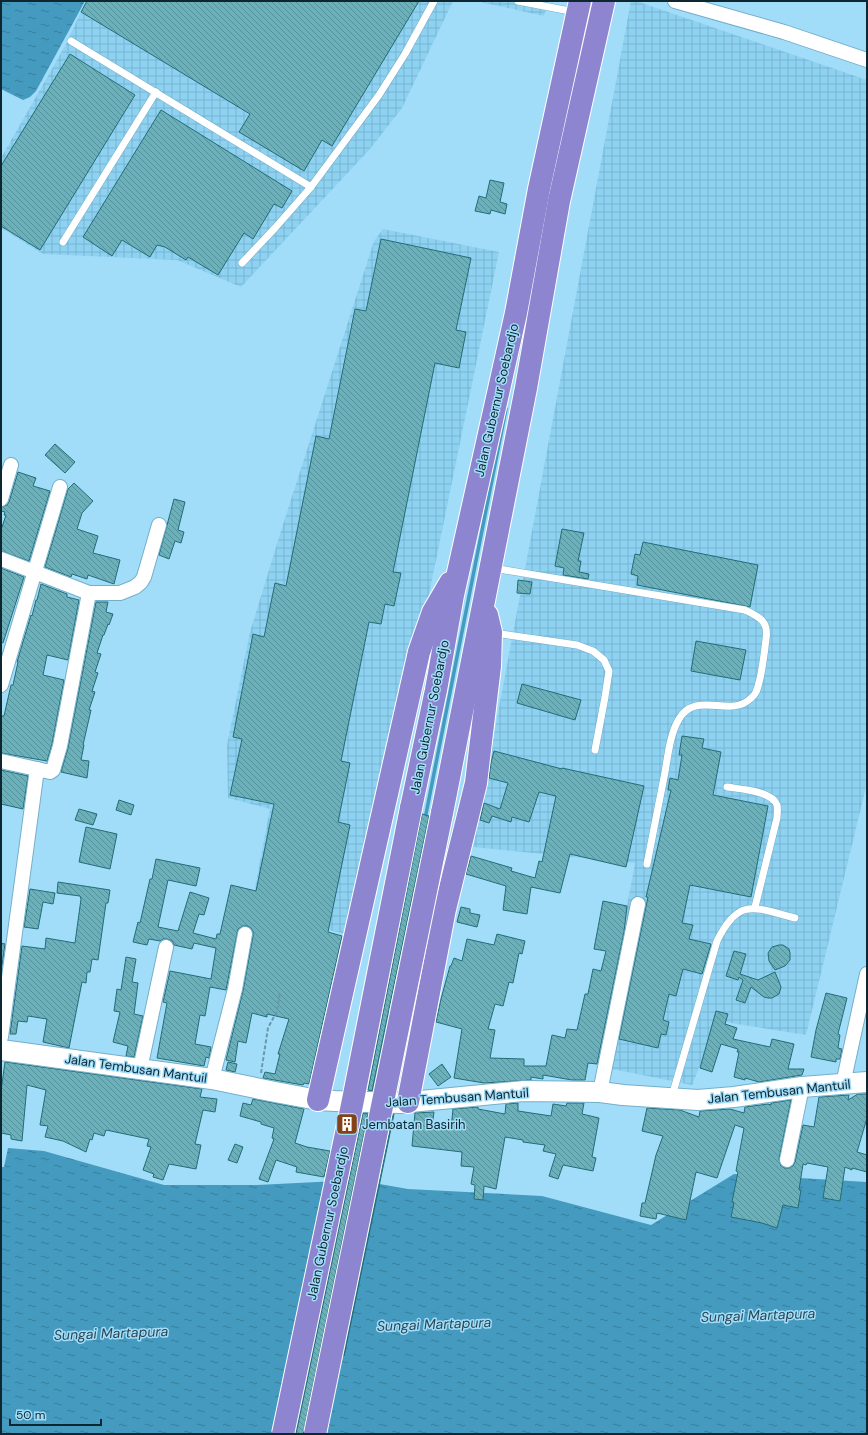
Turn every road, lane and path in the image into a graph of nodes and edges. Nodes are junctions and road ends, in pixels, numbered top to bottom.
1 (434, 1) edge
2 (518, 1) edge
3 (604, 1) edge
4 (675, 1) edge
5 (578, 7) edge
6 (71, 41) dead end
7 (867, 60) edge
8 (156, 92) junction
9 (310, 187) junction
10 (63, 242) dead end
11 (242, 263) dead end
12 (11, 465) dead end
13 (60, 487) dead end
14 (1, 499) edge
15 (158, 525) dead end
16 (1, 559) edge
17 (460, 566) junction
18 (490, 568) junction
19 (34, 571) junction
20 (89, 593) junction
21 (484, 601) junction
22 (491, 632) junction
23 (1, 685) edge
24 (595, 750) dead end
25 (397, 751) junction
26 (422, 756) junction
27 (1, 761) edge
28 (37, 769) junction
29 (727, 787) dead end
30 (647, 864) dead end
31 (638, 904) dead end
32 (755, 908) junction
33 (795, 918) dead end
34 (245, 934) dead end
35 (166, 947) dead end
36 (867, 974) edge
37 (280, 992) dead end
38 (1, 1037) edge
39 (1, 1050) edge
40 (140, 1069) junction
41 (212, 1079) junction
42 (867, 1082) edge
43 (843, 1084) junction
44 (802, 1087) junction
45 (258, 1088) junction
46 (600, 1092) junction
47 (672, 1098) junction
48 (318, 1100) junction
49 (408, 1102) junction
50 (787, 1160) dead end
51 (283, 1434) edge
52 (315, 1434) edge

1 - 9 lane
2 - 5 lane
3 - 18 highway, Jalan Gubernur Soebardjo
4 - 7 street
5 - 17 highway, Jalan Gubernur Soebardjo
6 - 8 lane
8 - 9 lane
8 - 10 lane
9 - 11 lane
12 - 14 street
13 - 19 street
15 - 20 street
16 - 19 street
17 - 25 highway
17 - 26 highway, Jalan Gubernur Soebardjo
18 - 21 highway, Jalan Gubernur Soebardjo
18 - 30 lane
19 - 20 street
19 - 23 street
20 - 28 street
21 - 22 highway
21 - 52 highway, Jalan Gubernur Soebardjo, bridge
22 - 24 lane
22 - 49 highway
25 - 26 highway
25 - 48 highway
26 - 51 highway, Jalan Gubernur Soebardjo, bridge
27 - 28 street
28 - 38 street
29 - 32 lane
31 - 46 street
32 - 33 lane
32 - 47 lane
34 - 41 street
35 - 40 street
36 - 43 street
37 - 45 path
39 - 40 street, Jalan Tembusan Mantuil
40 - 41 street, Jalan Tembusan Mantuil
41 - 45 street, Jalan Tembusan Mantuil
42 - 43 street, Jalan Tembusan Mantuil
43 - 44 street, Jalan Tembusan Mantuil
44 - 47 street, Jalan Tembusan Mantuil
44 - 50 street
45 - 48 street, Jalan Tembusan Mantuil
46 - 47 street, Jalan Tembusan Mantuil
46 - 49 street, Jalan Tembusan Mantuil
48 - 49 street, Jalan Tembusan Mantuil

